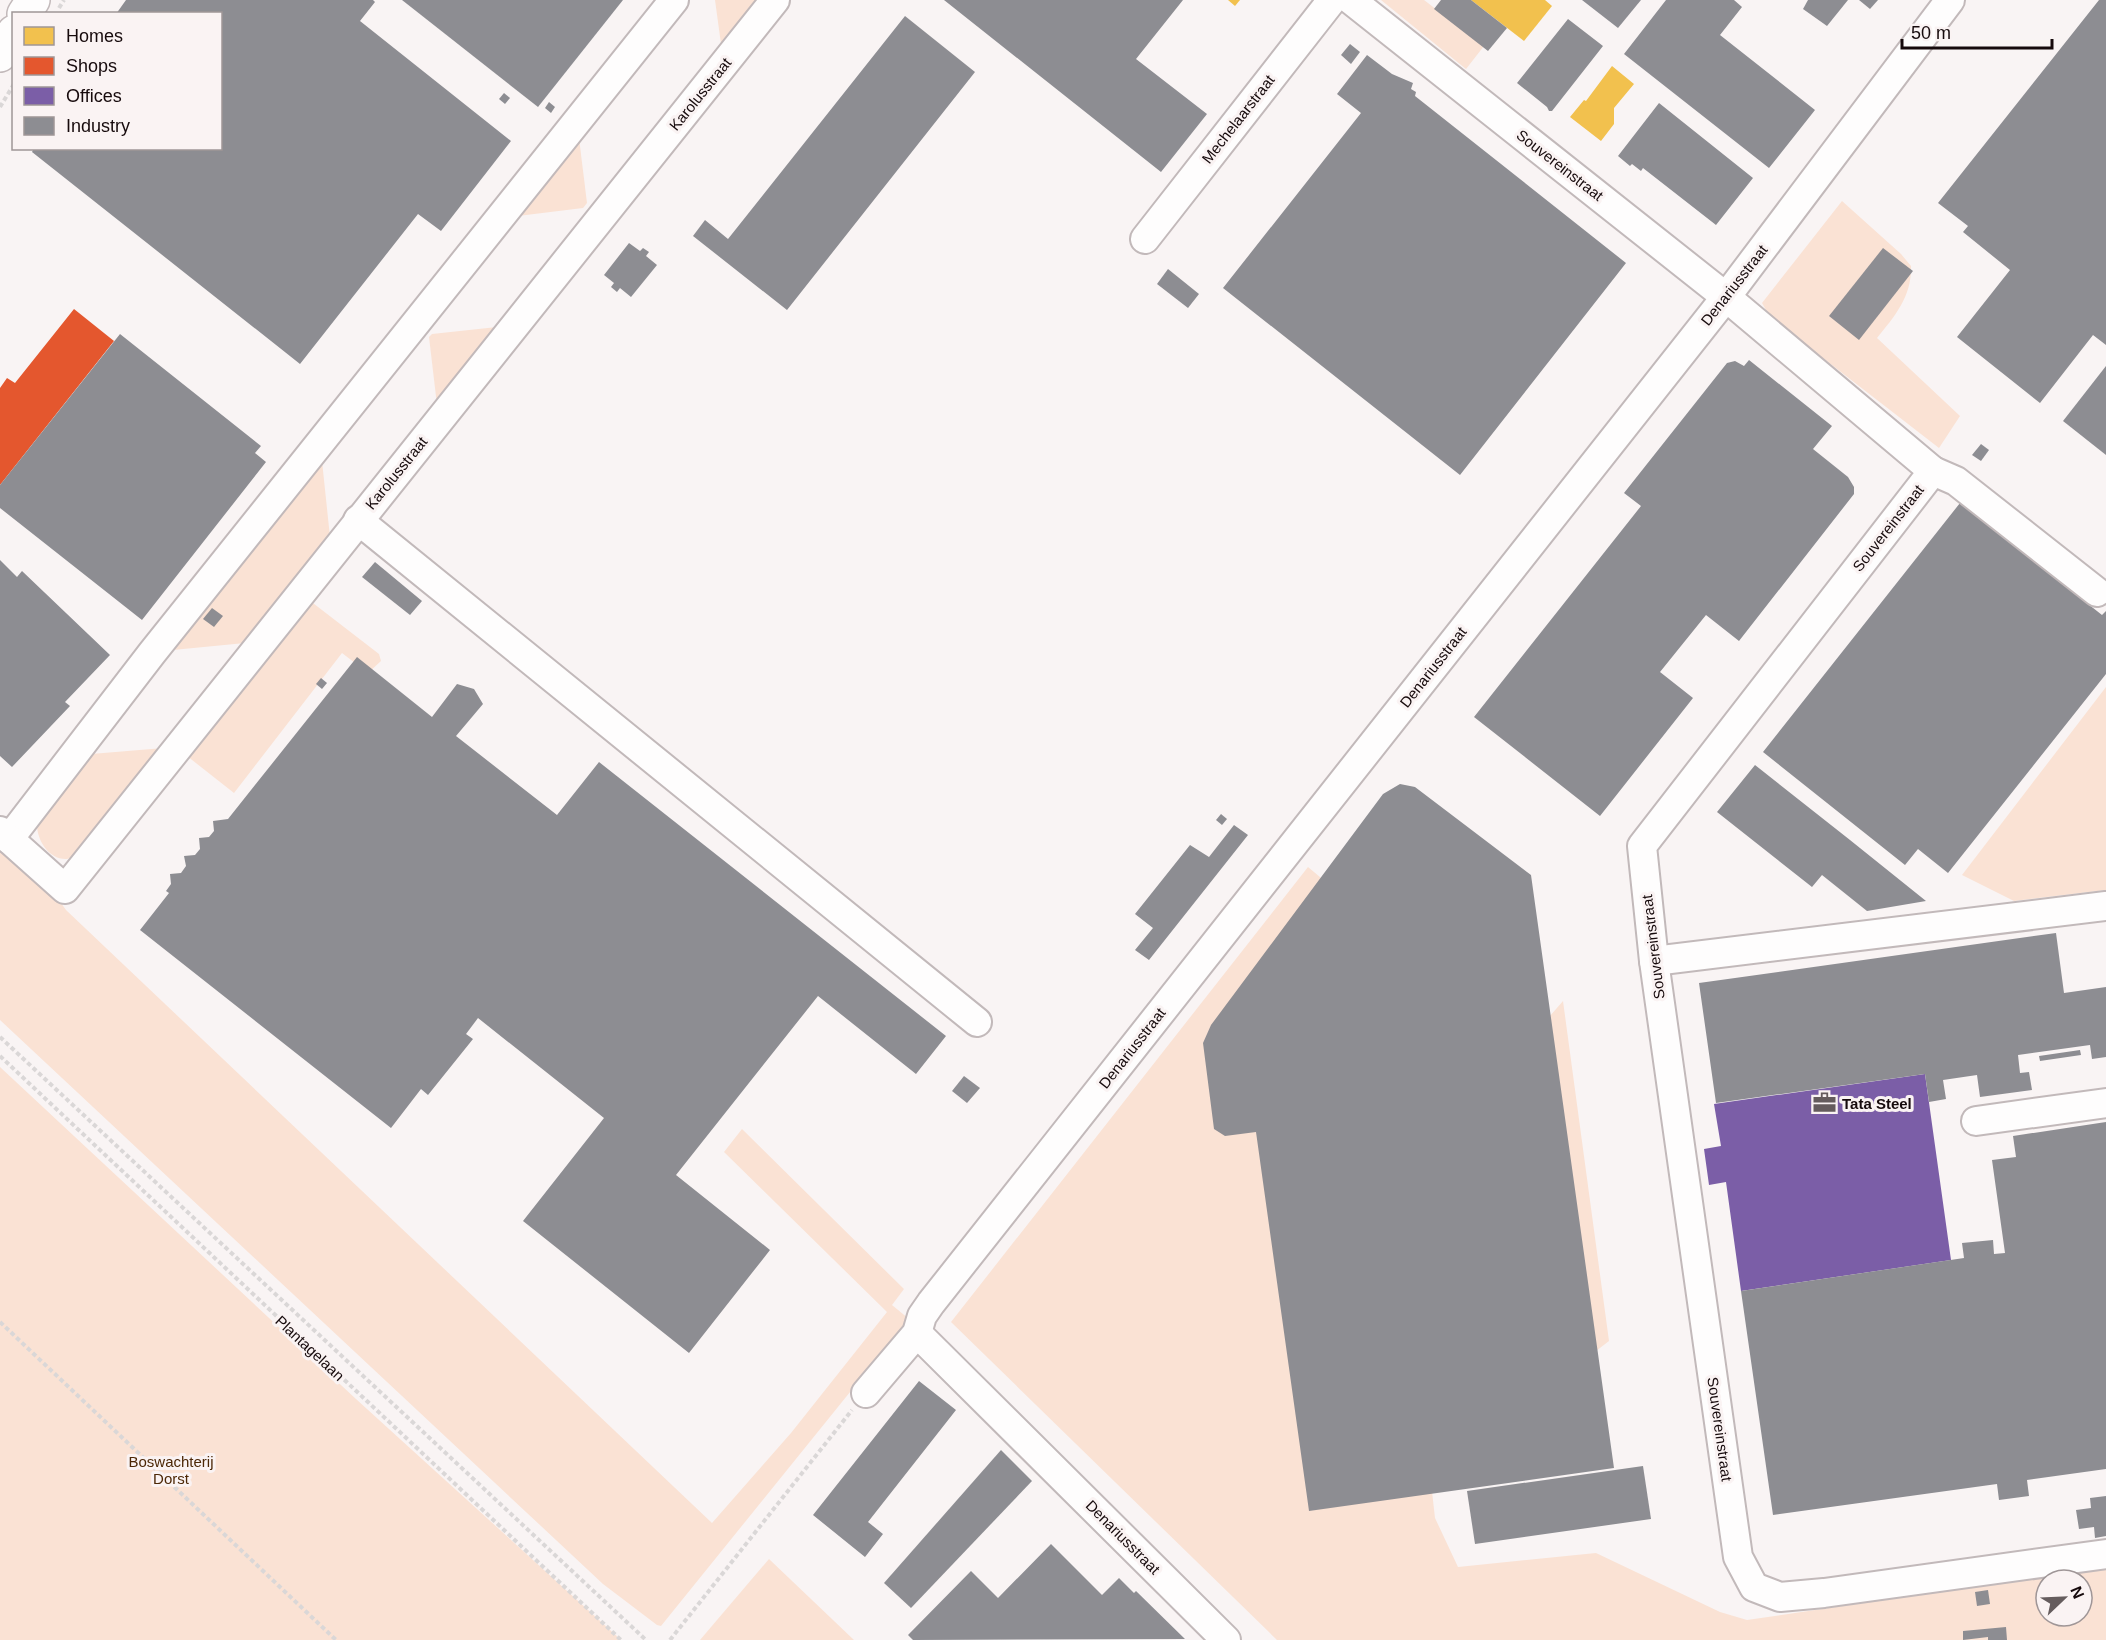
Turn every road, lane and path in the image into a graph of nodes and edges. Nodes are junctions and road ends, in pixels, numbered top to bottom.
1 (674, 0) edge
2 (775, 0) edge
3 (1332, 0) edge
4 (1351, 0) edge
5 (1950, 0) edge
6 (12, 35) edge
7 (0, 55) edge
8 (12, 87) edge
9 (0, 107) edge
10 (1145, 239) dead end
11 (1726, 297) junction
12 (1933, 471) junction
13 (358, 520) junction
14 (2097, 592) dead end
15 (4, 835) edge
16 (2106, 906) edge
17 (1654, 961) junction
18 (977, 1022) dead end
19 (0, 1037) edge
20 (0, 1056) edge
21 (2106, 1103) edge
22 (1976, 1121) dead end
23 (0, 1322) edge
24 (917, 1333) junction
25 (866, 1393) joint
26 (2106, 1554) edge
27 (336, 1640) edge
28 (621, 1640) edge
29 (646, 1640) edge
30 (670, 1640) edge
31 (1226, 1640) edge

1 - 15 street, Karolusstraat
2 - 13 street, Karolusstraat
3 - 10 street, Mechelaarstraat
4 - 11 street, Souvereinstraat
5 - 11 street, Denariusstraat
6 - 7 main road
8 - 9 path
11 - 12 street, Souvereinstraat
11 - 24 street, Denariusstraat
12 - 14 street, Souvereinstraat
12 - 17 street, Souvereinstraat
13 - 15 street, Karolusstraat
13 - 18 street
16 - 17 street
17 - 26 street, Souvereinstraat
19 - 29 path
20 - 28 path, Plantagelaan
21 - 22 street
23 - 27 path
24 - 25 street, Denariusstraat
24 - 31 street, Denariusstraat
25 - 30 path

